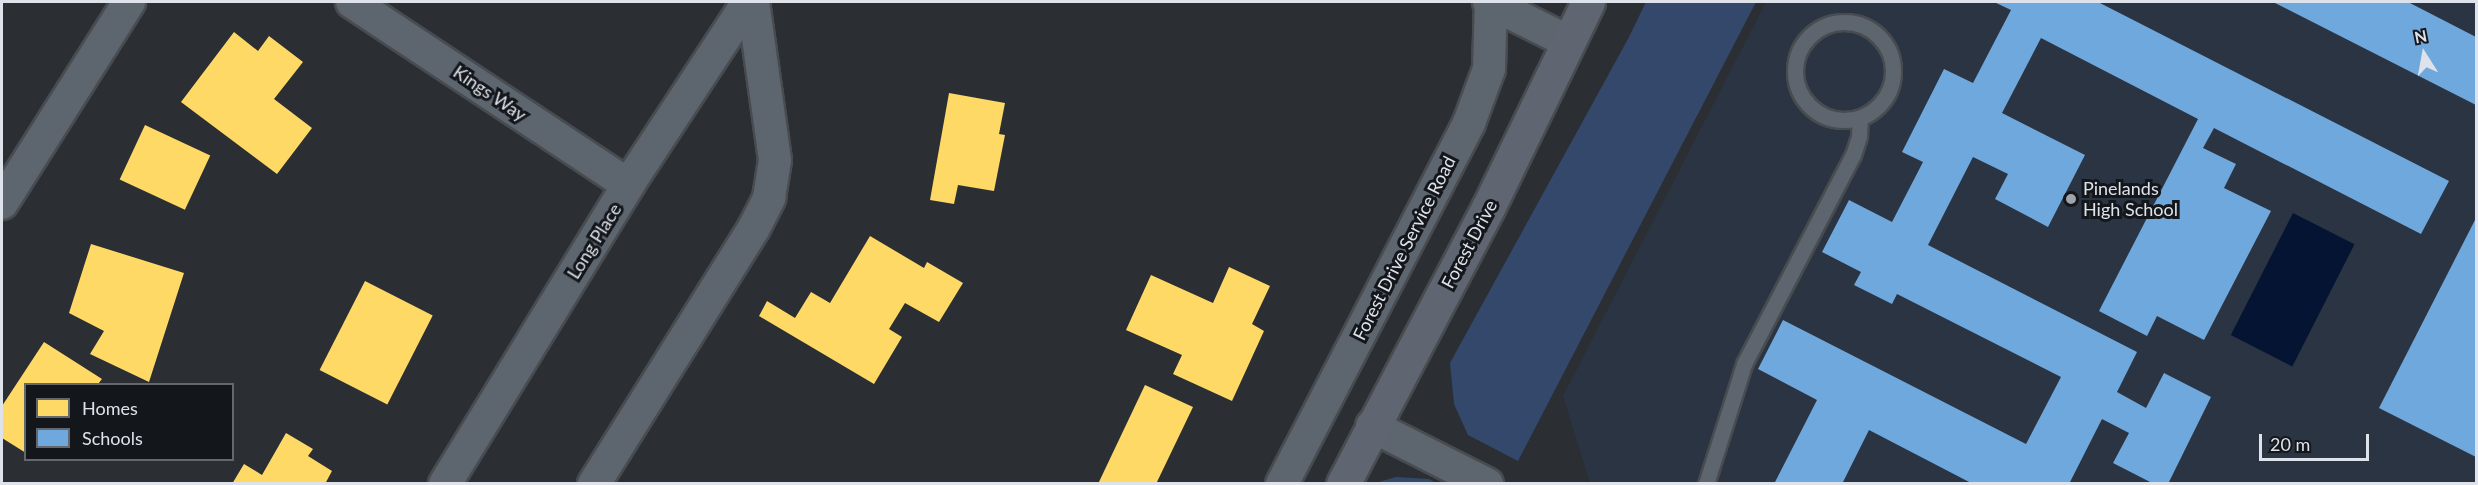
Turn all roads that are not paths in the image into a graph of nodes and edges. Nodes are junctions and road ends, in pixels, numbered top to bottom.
1 (129, 2) edge
2 (352, 2) edge
3 (748, 2) edge
4 (753, 2) edge
5 (1490, 2) edge
6 (1588, 2) edge
7 (1567, 41) junction
8 (1860, 118) junction
9 (628, 185) junction
10 (2, 203) edge
11 (1372, 426) junction
12 (445, 483) edge
13 (594, 483) edge
14 (1282, 483) edge
15 (1342, 483) edge
16 (1487, 483) edge
17 (1706, 483) edge

1 - 10 street
2 - 9 street, Kings Way
3 - 9 street, Long Place
4 - 13 street
5 - 7 street
5 - 14 street, Forest Drive Service Road
6 - 7 main road, Forest Drive
7 - 11 main road, Forest Drive
8 - 8 lane
8 - 17 lane
9 - 12 street, Long Place
11 - 15 main road, Forest Drive
11 - 16 street

